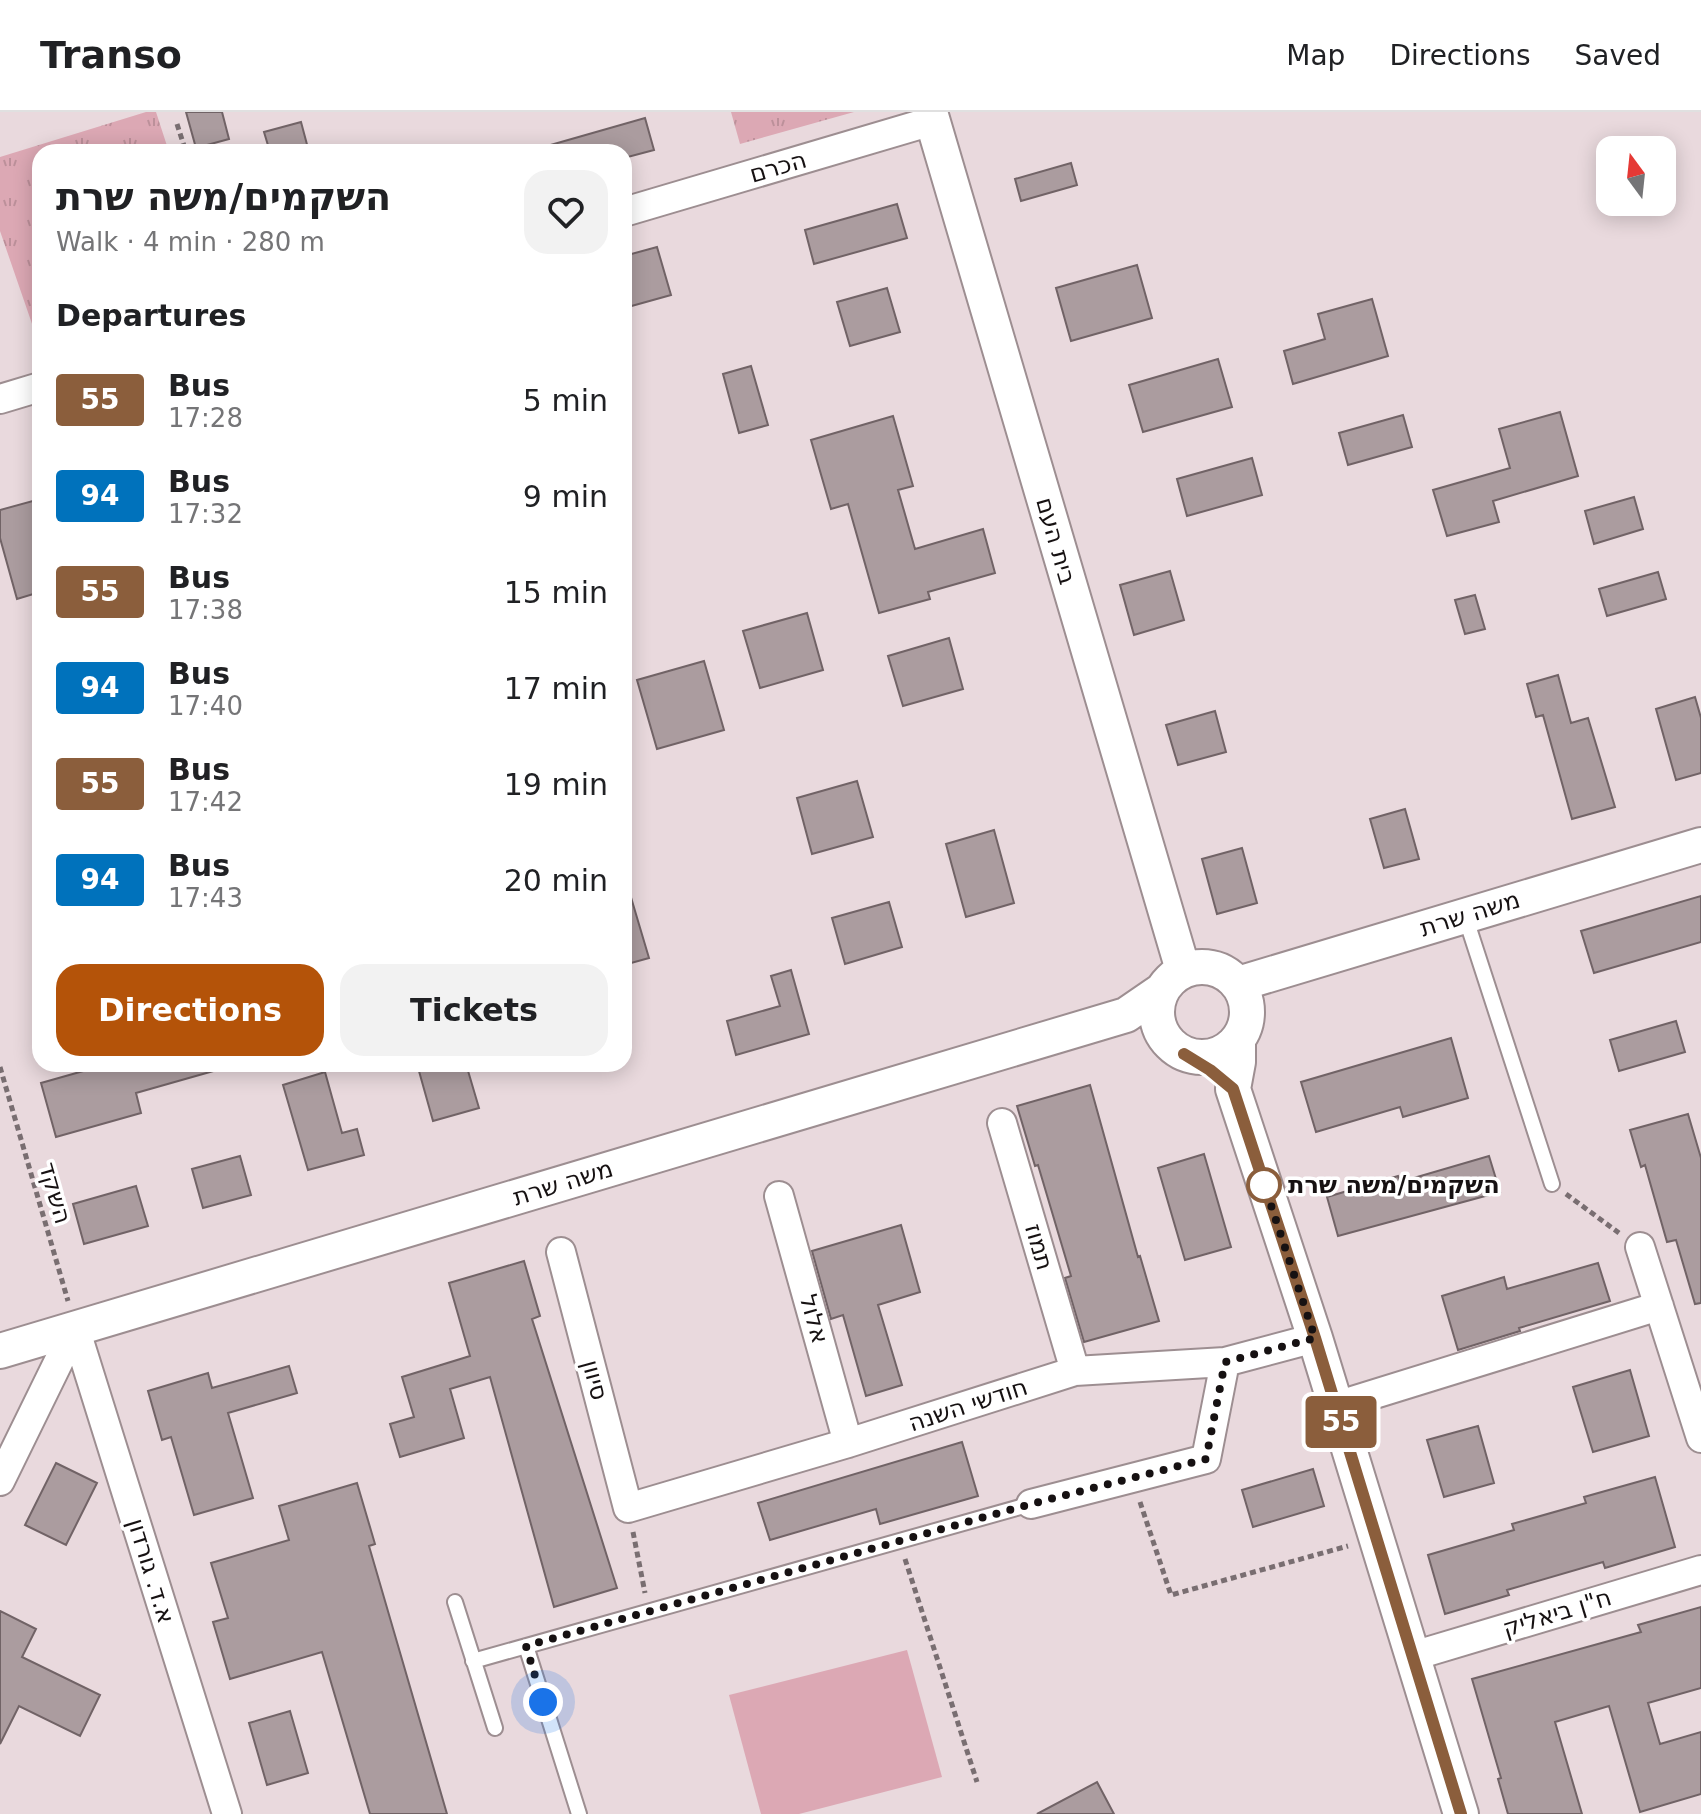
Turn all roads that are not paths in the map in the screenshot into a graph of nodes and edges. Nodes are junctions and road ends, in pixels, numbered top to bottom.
1 (931, 116) edge
2 (632, 209) edge
3 (32, 389) edge
4 (0, 399) edge
5 (1701, 845) edge
6 (1465, 916) junction
7 (1172, 981) junction
8 (1238, 984) junction
9 (1126, 1015) junction
10 (1238, 1040) junction
11 (1173, 1044) junction
12 (1233, 1089) junction
13 (1002, 1123) dead end
14 (1552, 1184) road end
15 (779, 1196) dead end
16 (1640, 1247) road end
17 (561, 1252) dead end
18 (1659, 1306) junction
19 (75, 1328) junction
20 (1315, 1338) junction
21 (0, 1351) edge
22 (1225, 1362) junction
23 (1075, 1371) junction
24 (1336, 1406) junction
25 (1701, 1438) edge
26 (848, 1443) junction
27 (0, 1481) edge
28 (1031, 1504) joint
29 (628, 1508) joint
30 (1701, 1570) edge
31 (455, 1602) dead end
32 (526, 1646) junction
33 (1413, 1656) junction
34 (473, 1661) junction
35 (495, 1728) dead end
36 (227, 1814) edge
37 (579, 1814) edge
38 (1461, 1814) edge

1 - 2 street, הכרם
1 - 7 street, בית העם
3 - 4 street
5 - 6 street, משה שרת
6 - 8 street, משה שרת
6 - 14 lane
7 - 8 street
7 - 9 street, משה שרת
7 - 11 street
8 - 10 street
9 - 11 street
9 - 19 street, משה שרת
10 - 11 street
10 - 12 street
11 - 12 street
12 - 20 street
13 - 23 street, תמוז
15 - 26 street, אלול
16 - 18 street
17 - 29 street, סיוון
18 - 24 street
18 - 25 street
19 - 21 street, משה שרת
19 - 27 street
19 - 36 street, א.ד. גורדון
20 - 22 street, חודשי השנה
20 - 24 street
22 - 23 street, חודשי השנה
22 - 28 street
23 - 26 street, חודשי השנה
24 - 33 street
26 - 29 street, חודשי השנה
28 - 32 lane
30 - 33 street, ח"ן ביאליק
31 - 34 lane
32 - 34 lane
32 - 37 lane
33 - 38 street
34 - 35 lane

